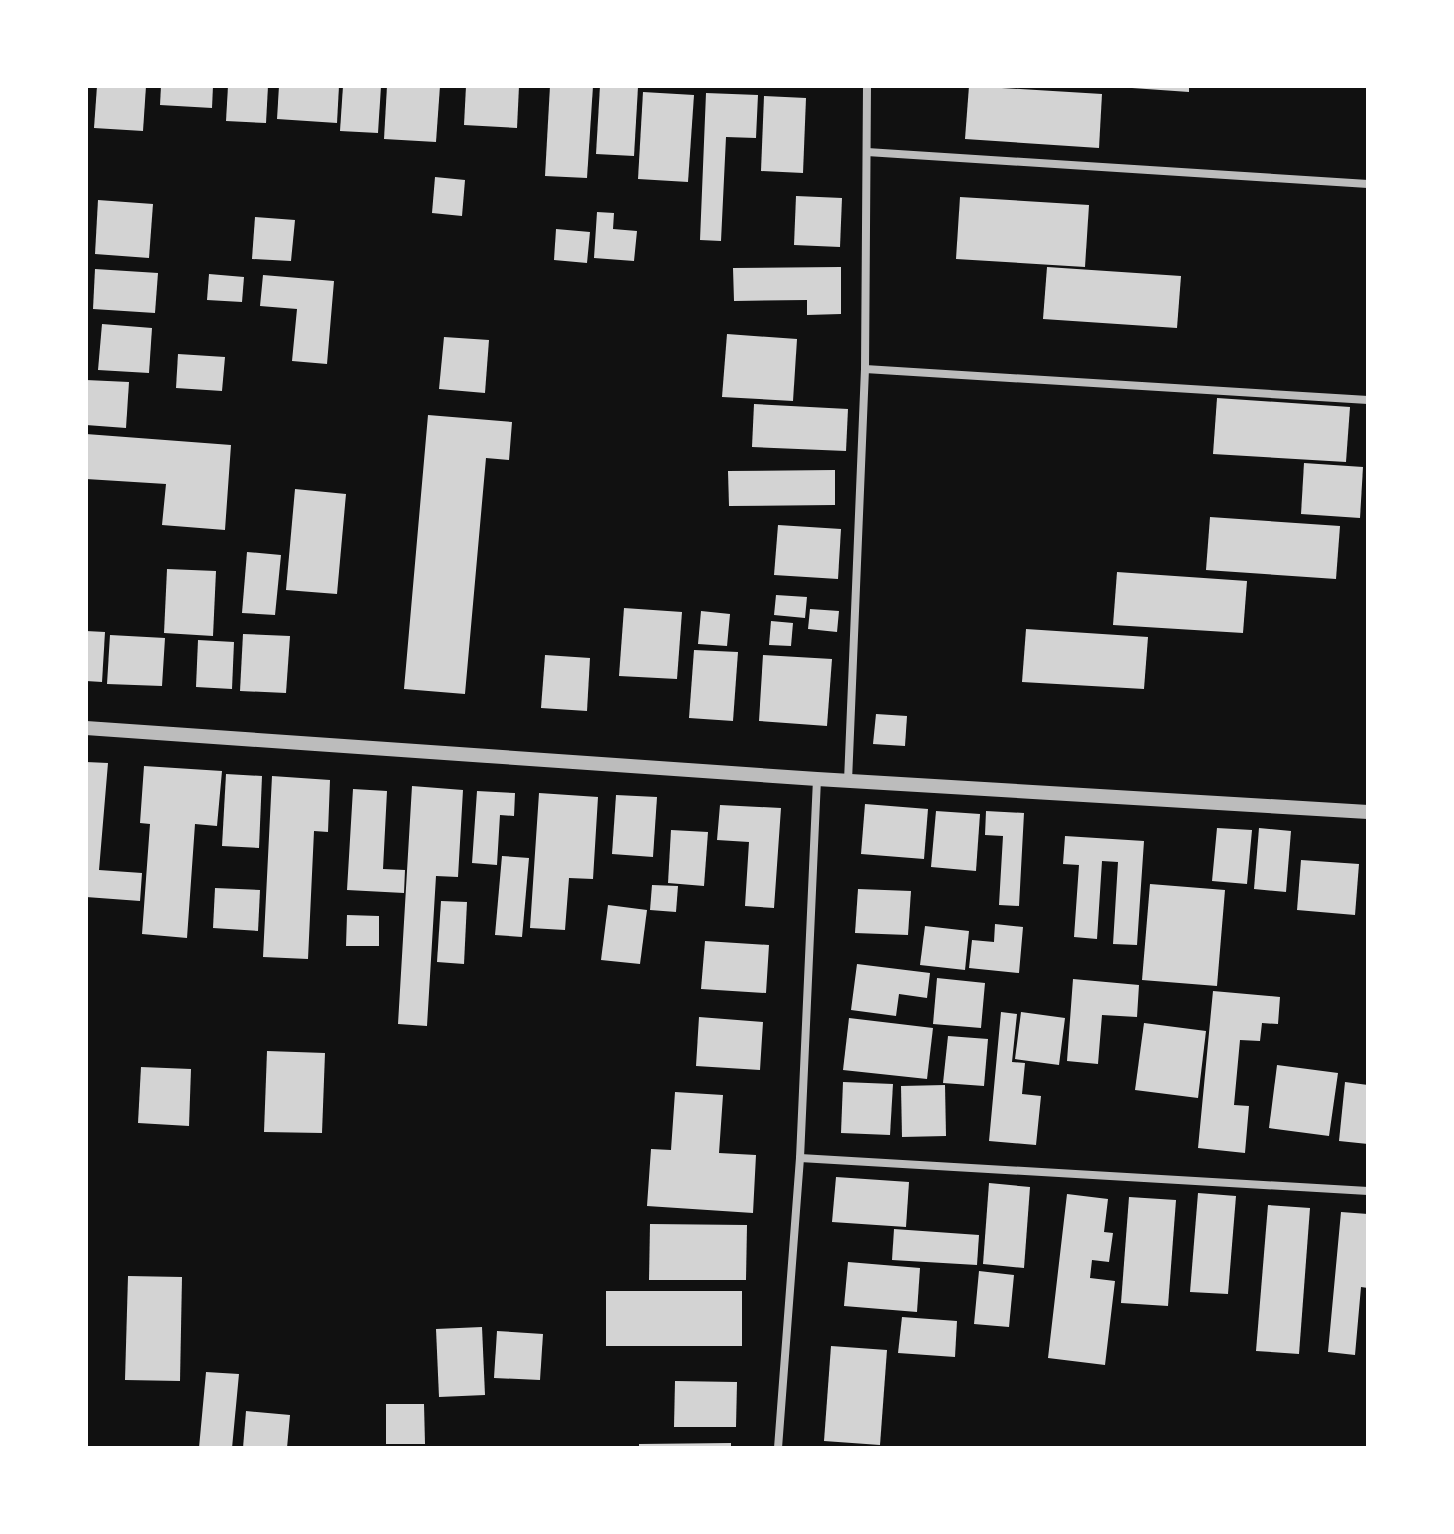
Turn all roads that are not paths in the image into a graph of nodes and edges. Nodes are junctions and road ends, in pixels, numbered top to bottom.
1 (867, 86) edge
2 (867, 152) junction
3 (1368, 184) edge
4 (865, 369) junction
5 (1368, 400) edge
6 (86, 728) edge
7 (817, 779) junction
8 (848, 781) junction
9 (1368, 812) edge
10 (800, 1158) junction
11 (1368, 1191) edge
12 (778, 1448) edge

1 - 2 street
2 - 3 street
2 - 4 street
4 - 5 street
4 - 8 street
6 - 7 street
7 - 8 street
7 - 10 street
8 - 9 street
10 - 11 street
10 - 12 street

